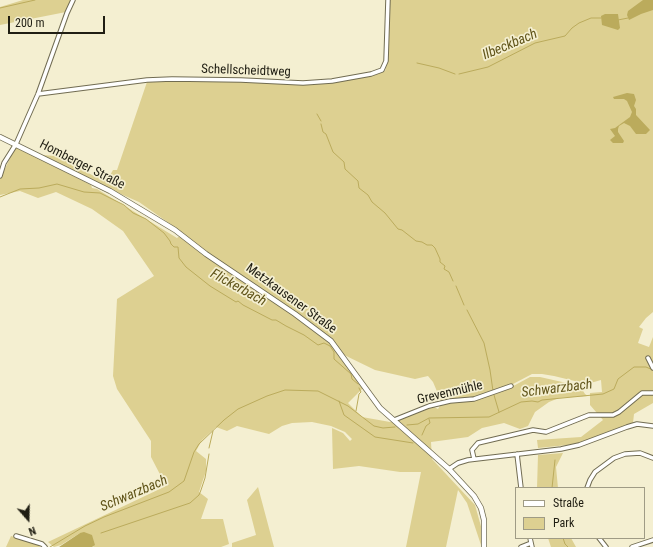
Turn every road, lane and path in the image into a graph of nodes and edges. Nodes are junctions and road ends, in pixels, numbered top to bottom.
1 (73, 0) edge
2 (388, 0) edge
3 (38, 94) junction
4 (0, 137) edge
5 (16, 144) junction
6 (0, 176) edge
7 (138, 207) joint
8 (648, 358) dead end
9 (653, 368) edge
10 (511, 386) dead end
11 (653, 392) edge
12 (394, 420) junction
13 (653, 426) edge
14 (517, 454) junction
15 (653, 458) edge
16 (474, 459) junction
17 (449, 469) junction
18 (521, 487) edge
19 (587, 487) edge
20 (16, 536) dead end
21 (600, 539) edge
22 (653, 540) edge
23 (531, 545) edge
24 (45, 547) edge
25 (484, 547) edge
26 (521, 547) edge
27 (606, 547) edge
28 (632, 547) edge

1 - 3 street
2 - 3 street, Schellscheidtweg
3 - 5 street
4 - 5 main road, Homberger Straße
5 - 6 street
5 - 7 main road, Homberger Straße
7 - 12 main road, Metzkausener Straße
8 - 9 street
10 - 12 street, Grevenmühle
11 - 16 street
12 - 17 main road, Metzkausener Straße
13 - 14 street
14 - 16 street
14 - 18 street
15 - 19 street
16 - 17 street
17 - 25 main road, Metzkausener Straße
20 - 24 street
21 - 27 street
22 - 28 street
23 - 26 street

